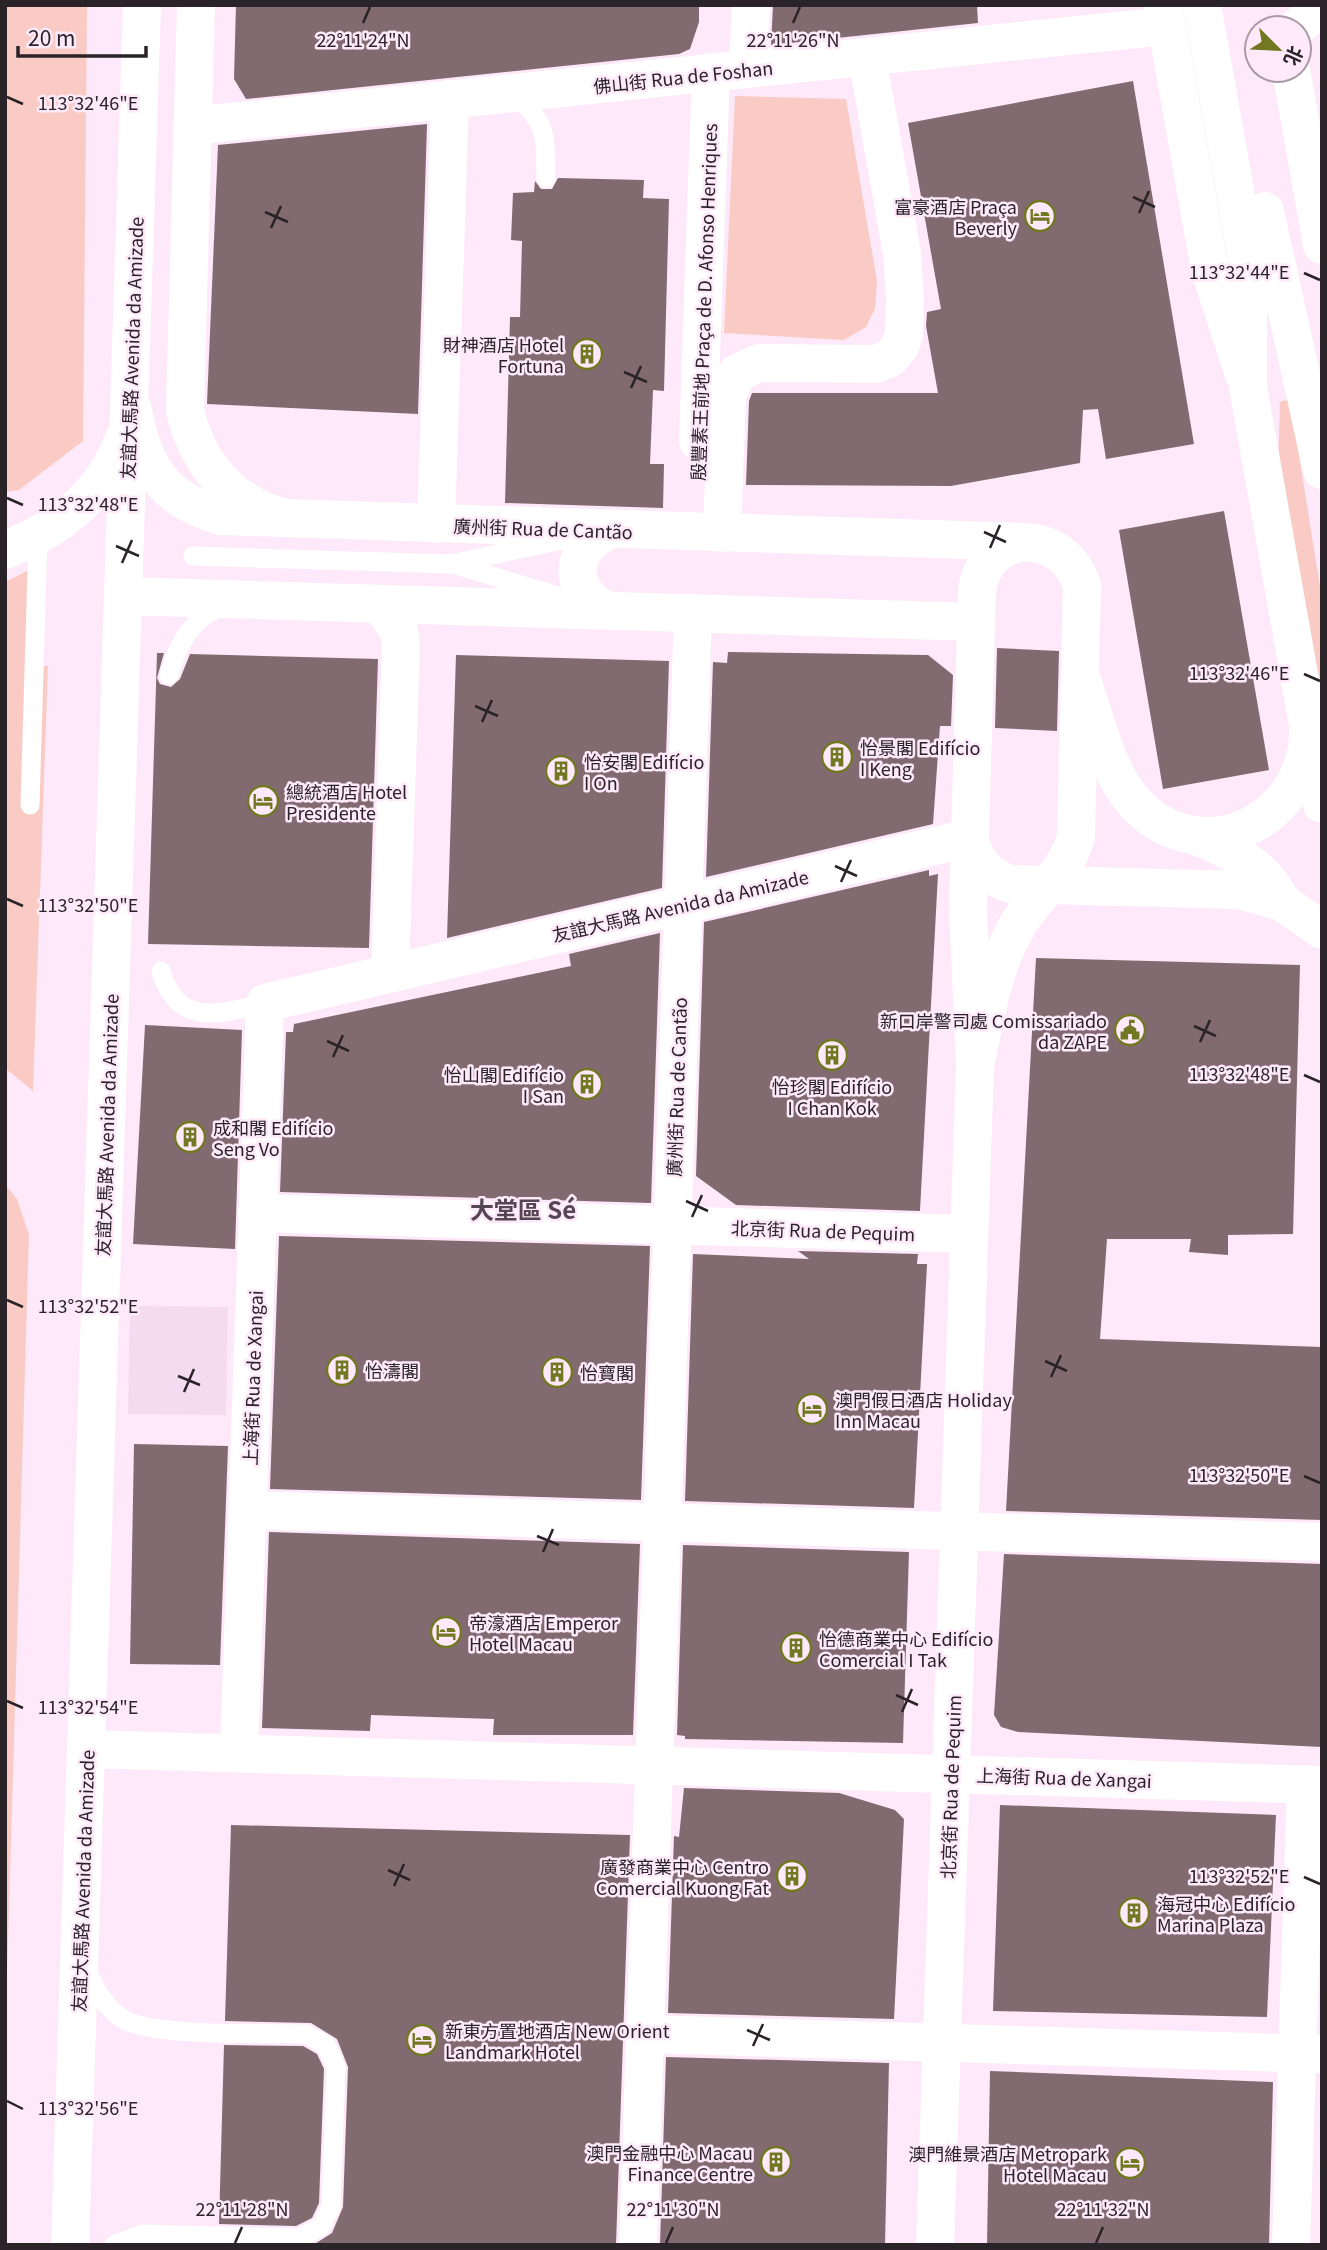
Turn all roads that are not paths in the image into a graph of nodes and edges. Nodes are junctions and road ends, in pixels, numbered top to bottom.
1 (142, 5) edge
2 (196, 5) edge
3 (751, 5) edge
4 (1202, 5) edge
5 (1229, 5) edge
6 (1164, 16) edge
7 (867, 57) junction
8 (748, 69) junction
9 (711, 72) junction
10 (1293, 84) edge
11 (563, 88) junction
12 (514, 93) junction
13 (450, 99) junction
14 (192, 126) junction
15 (545, 131) junction
16 (546, 178) dead end
17 (1322, 245) edge
18 (1261, 261) junction
19 (130, 386) junction
20 (1248, 387) junction
21 (1322, 470) edge
22 (304, 521) junction
23 (436, 524) junction
24 (610, 530) junction
25 (709, 533) junction
26 (1032, 542) junction
27 (22, 544) edge
28 (193, 556) dead end
29 (451, 564) junction
30 (123, 596) junction
31 (243, 600) junction
32 (379, 604) junction
33 (606, 610) junction
34 (692, 613) junction
35 (976, 622) junction
36 (1080, 674) junction
37 (169, 675) dead end
38 (1307, 721) junction
39 (1322, 804) edge
40 (30, 805) dead end
41 (1192, 835) junction
42 (969, 838) junction
43 (1045, 886) junction
44 (1282, 902) junction
45 (682, 904) junction
46 (1322, 930) edge
47 (161, 971) dead end
48 (390, 972) junction
49 (265, 1003) junction
50 (975, 1066) junction
51 (257, 1213) junction
52 (672, 1226) junction
53 (969, 1234) junction
54 (248, 1510) junction
55 (662, 1522) junction
56 (959, 1531) junction
57 (1322, 1542) edge
58 (86, 1749) junction
59 (239, 1753) junction
60 (654, 1765) junction
61 (951, 1774) junction
62 (1314, 1785) edge
63 (80, 1946) junction
64 (645, 2034) junction
65 (942, 2043) junction
66 (1310, 2054) edge
67 (70, 2245) edge
68 (114, 2245) edge
69 (638, 2245) edge
70 (935, 2245) edge
71 (1291, 2245) edge

1 - 19 street, 友誼大馬路 Avenida da Amizade
2 - 14 street
3 - 8 street
4 - 18 street
5 - 18 street
6 - 7 street, 佛山街 Rua de Foshan
6 - 20 street
7 - 8 street, 佛山街 Rua de Foshan
7 - 25 street, 殷豐素王前地 Praça de D. Afonso Henriques
8 - 9 street, 佛山街 Rua de Foshan
9 - 11 street, 佛山街 Rua de Foshan
9 - 25 street, 殷豐素王前地 Praça de D. Afonso Henriques
10 - 17 street
11 - 12 street, 佛山街 Rua de Foshan
11 - 15 lane
12 - 13 street, 佛山街 Rua de Foshan
12 - 15 lane
13 - 14 street, 佛山街 Rua de Foshan
13 - 23 street
14 - 22 street
15 - 16 lane
18 - 20 street
18 - 21 street
19 - 22 street, 廣州街 Rua de Cantão
19 - 27 street
19 - 30 street, 友誼大馬路 Avenida da Amizade
20 - 38 street
22 - 23 street, 廣州街 Rua de Cantão
23 - 24 street, 廣州街 Rua de Cantão
24 - 25 street, 廣州街 Rua de Cantão
24 - 29 lane
24 - 33 street
25 - 26 street, 廣州街 Rua de Cantão
26 - 35 street
26 - 36 street
27 - 40 lane
28 - 29 lane
29 - 33 lane
30 - 31 street
30 - 58 street, 友誼大馬路 Avenida da Amizade
31 - 32 street
31 - 37 lane
32 - 33 street
32 - 48 street
33 - 34 street
34 - 35 street
34 - 45 street, 廣州街 Rua de Cantão
35 - 42 street
36 - 41 street
36 - 43 street
38 - 39 street
38 - 41 street
41 - 44 street
42 - 43 street
42 - 45 street, 友誼大馬路 Avenida da Amizade
42 - 50 street
43 - 44 street
43 - 50 street
44 - 46 street
45 - 48 street, 友誼大馬路 Avenida da Amizade
45 - 52 street, 廣州街 Rua de Cantão
47 - 49 lane
48 - 49 street, 友誼大馬路 Avenida da Amizade
49 - 51 street, 上海街 Rua de Xangai
50 - 53 street, 北京街 Rua de Pequim
51 - 52 street, 北京街 Rua de Pequim
51 - 54 street, 上海街 Rua de Xangai
52 - 53 street, 北京街 Rua de Pequim
52 - 55 street
53 - 56 street, 北京街 Rua de Pequim
54 - 55 street
54 - 59 street, 上海街 Rua de Xangai
55 - 56 street
55 - 60 street
56 - 57 street
56 - 61 street, 北京街 Rua de Pequim
58 - 59 street, 上海街 Rua de Xangai
58 - 63 street, 友誼大馬路 Avenida da Amizade
59 - 60 street, 上海街 Rua de Xangai
60 - 61 street, 上海街 Rua de Xangai
60 - 64 street
61 - 62 street, 上海街 Rua de Xangai
61 - 65 street, 北京街 Rua de Pequim
62 - 66 street, 上海街 Rua de Xangai
63 - 67 street, 友誼大馬路 Avenida da Amizade
63 - 68 lane
64 - 65 street
64 - 69 street
65 - 66 street
65 - 70 street, 北京街 Rua de Pequim
66 - 71 street, 上海街 Rua de Xangai

